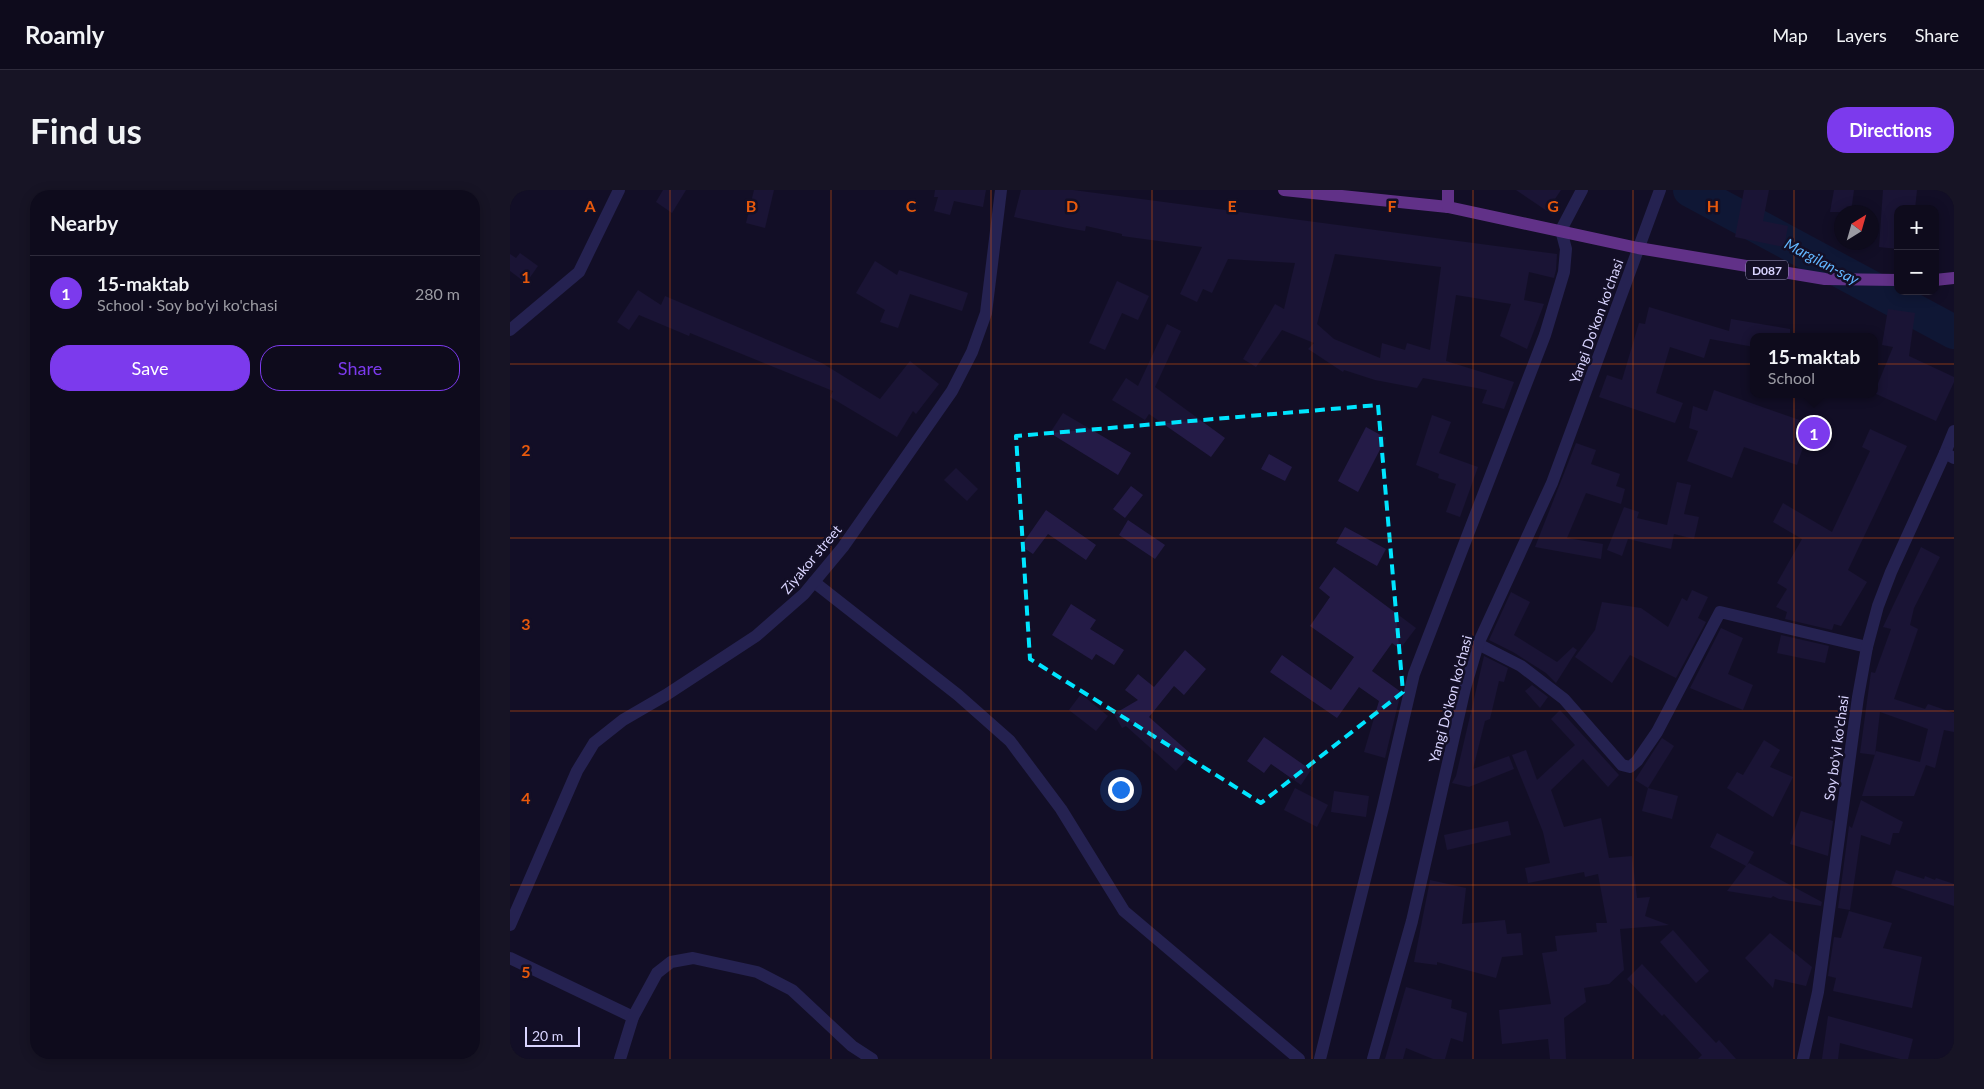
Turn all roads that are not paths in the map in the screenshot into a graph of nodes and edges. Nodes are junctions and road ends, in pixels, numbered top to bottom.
1 (619, 190) edge
2 (1001, 190) edge
3 (1284, 190) edge
4 (1448, 190) edge
5 (1582, 190) edge
6 (1660, 190) edge
7 (1448, 207) junction
8 (1562, 230) junction
9 (1638, 248) junction
10 (1954, 278) edge
11 (1894, 280) edge
12 (1939, 280) edge
13 (510, 330) edge
14 (1954, 431) edge
15 (1949, 456) edge
16 (814, 582) junction
17 (1478, 644) junction
18 (1868, 647) junction
19 (510, 925) edge
20 (510, 958) edge
21 (633, 1017) junction
22 (620, 1059) edge
23 (872, 1059) edge
24 (1299, 1059) edge
25 (1320, 1059) edge
26 (1374, 1059) edge
27 (1803, 1059) edge

1 - 13 street
2 - 16 street, Ziyakor street
3 - 7 main road, D087
4 - 7 main road
5 - 8 street
6 - 9 street, Yangi Do'kon ko'chasi
7 - 8 main road, D087
8 - 9 main road, D087
8 - 25 street
9 - 11 main road, D087
9 - 17 street, Yangi Do'kon ko'chasi
10 - 12 main road
14 - 15 street, Soy bo'yi ko'chasi
15 - 18 street, Soy bo'yi ko'chasi
16 - 19 street, Ziyakor street
16 - 24 street
17 - 18 street
17 - 26 street, Yangi Do'kon ko'chasi
18 - 27 street, Soy bo'yi ko'chasi
20 - 21 street
21 - 22 street
21 - 23 street

